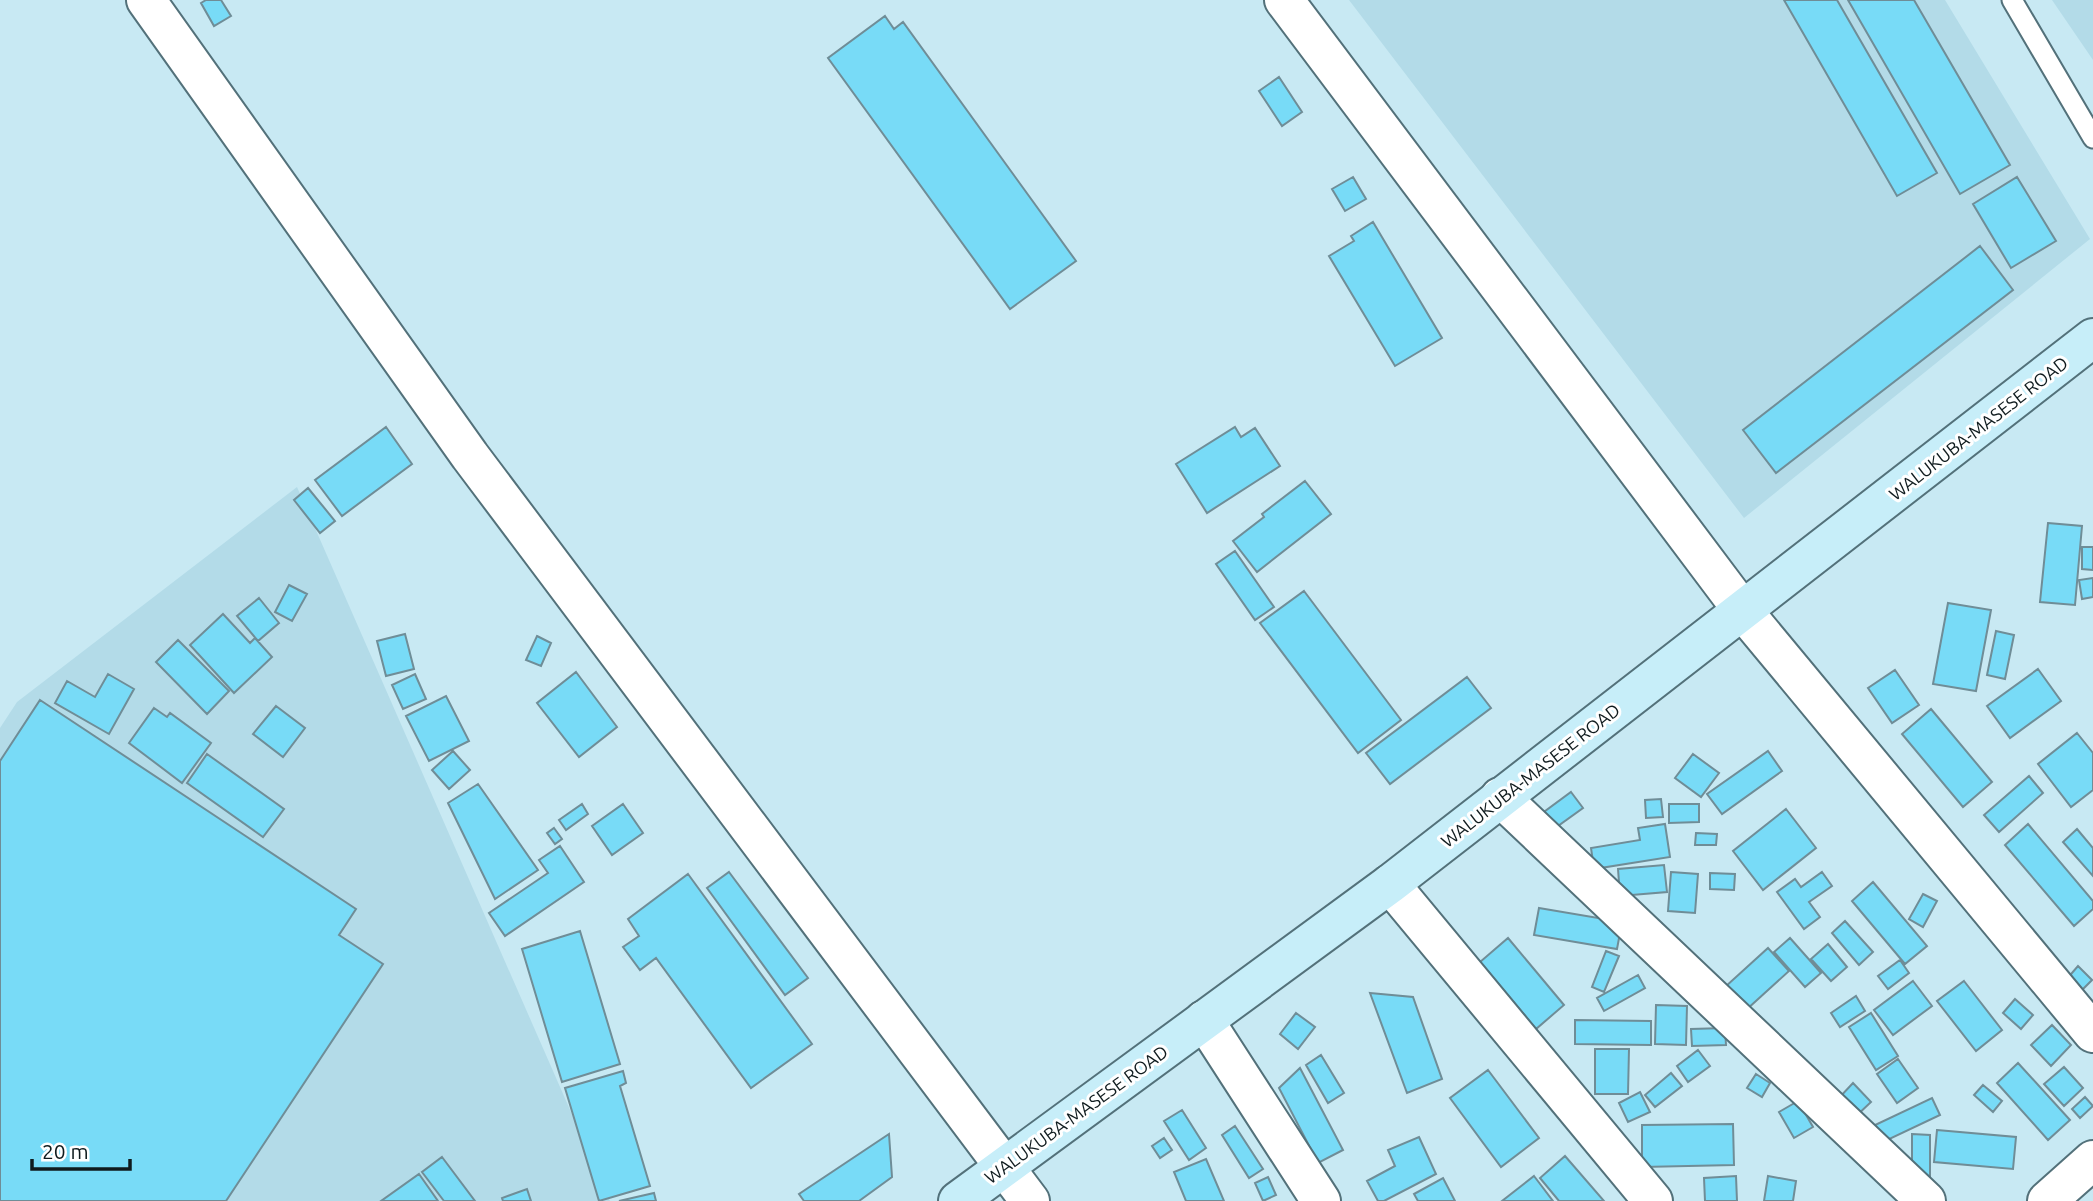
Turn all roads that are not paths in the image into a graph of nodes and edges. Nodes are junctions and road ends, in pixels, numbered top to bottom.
1 (146, 0) edge
2 (1283, 0) edge
3 (2012, 0) edge
4 (2093, 138) edge
5 (2093, 338) edge
6 (1743, 611) junction
7 (1500, 797) junction
8 (1390, 884) junction
9 (1204, 1020) junction
10 (2093, 1033) edge
11 (2093, 1160) edge
12 (1005, 1165) junction
13 (958, 1201) edge
14 (1030, 1201) edge
15 (1321, 1201) edge
16 (1653, 1201) edge
17 (1926, 1201) edge
18 (2047, 1201) edge

1 - 12 street
2 - 6 street
3 - 4 lane
5 - 6 street, WALUKUBA-MASESE ROAD
6 - 7 street, WALUKUBA-MASESE ROAD
6 - 10 street
7 - 8 street, WALUKUBA-MASESE ROAD
7 - 17 street
8 - 9 street, WALUKUBA-MASESE ROAD
8 - 16 street
9 - 12 street, WALUKUBA-MASESE ROAD
9 - 15 street
11 - 18 street
12 - 13 street, WALUKUBA-MASESE ROAD
12 - 14 street

